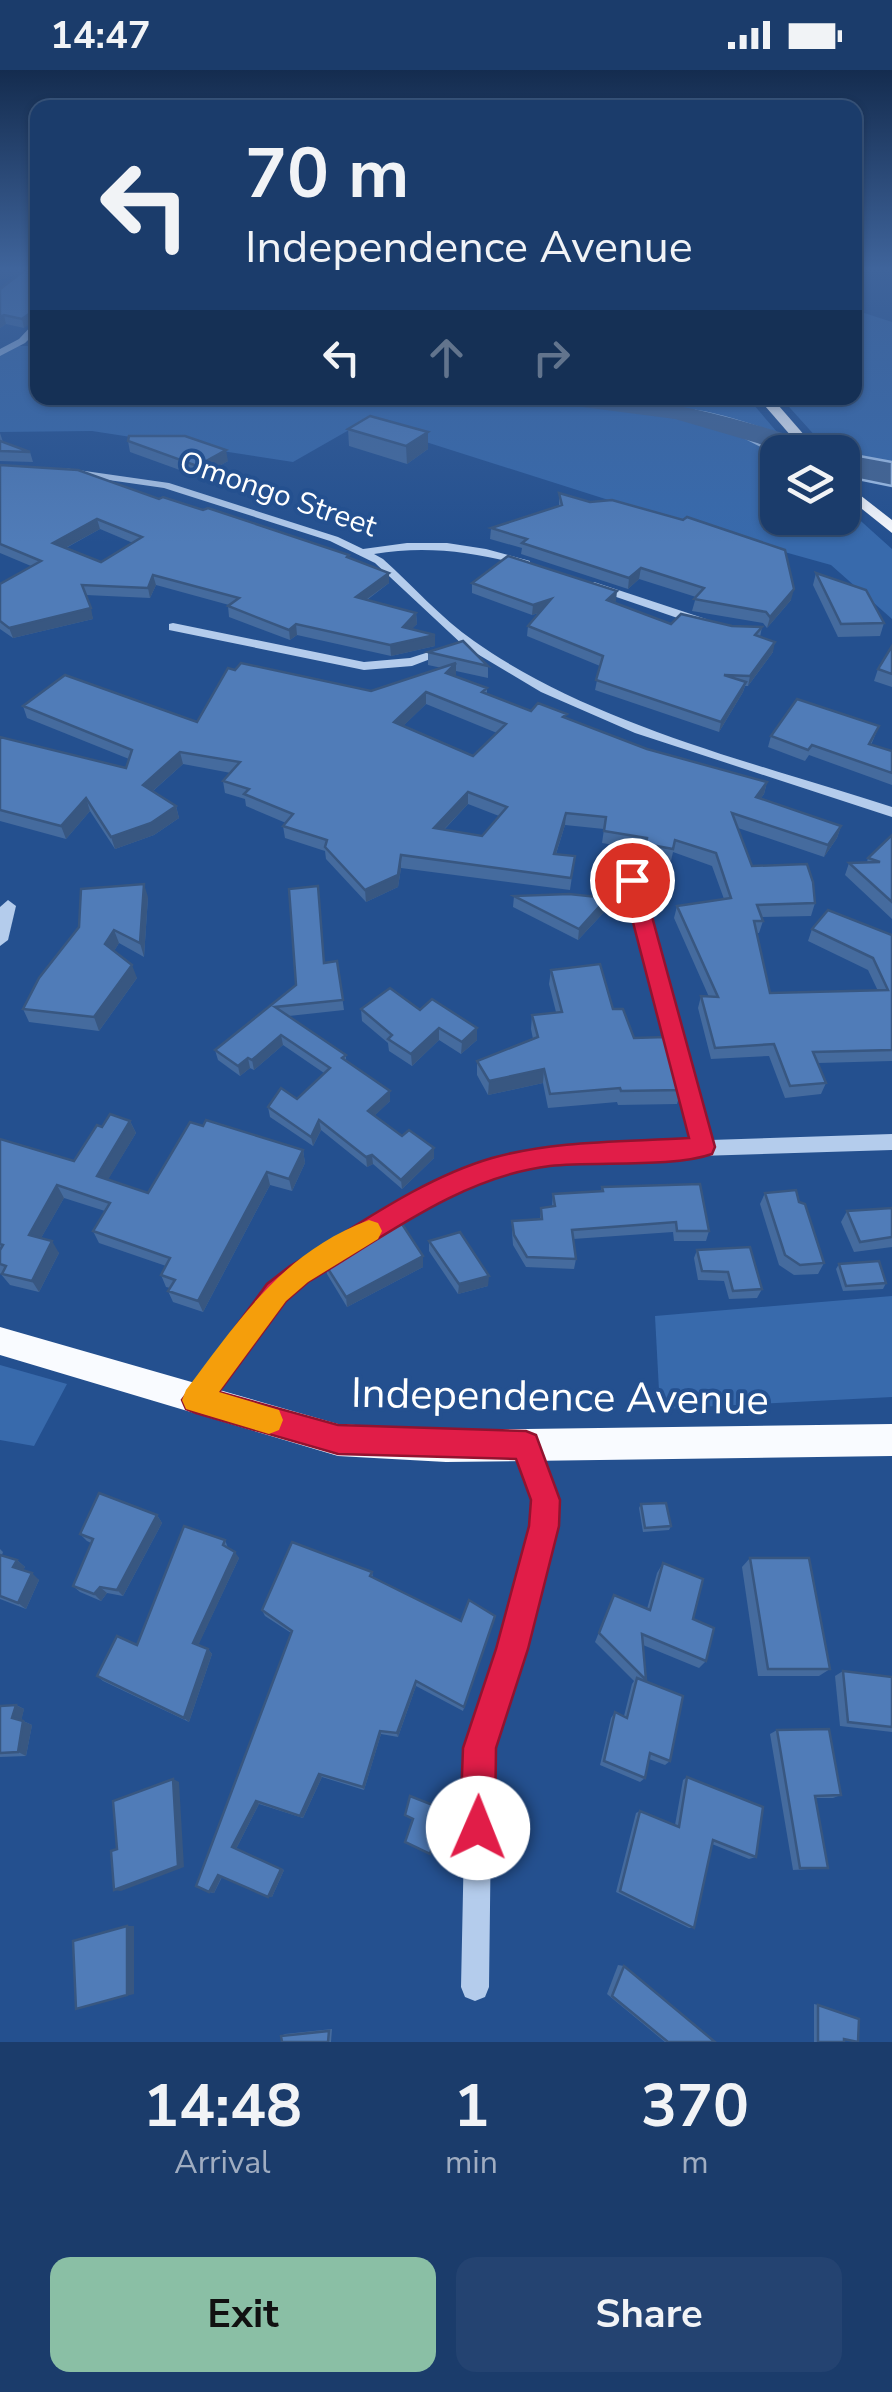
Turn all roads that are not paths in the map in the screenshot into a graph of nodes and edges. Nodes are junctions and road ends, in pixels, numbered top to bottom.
1 (770, 405) edge
2 (795, 435) edge
3 (56, 470) edge
4 (860, 500) edge
5 (892, 528) edge
6 (365, 552) junction
7 (546, 570) edge
8 (582, 582) edge
9 (718, 626) edge
10 (172, 627) dead end
11 (468, 643) junction
12 (892, 812) edge
13 (632, 880) dead end
14 (8, 906) dead end
15 (0, 940) edge
16 (892, 1142) edge
17 (703, 1147) junction
18 (0, 1342) edge
19 (196, 1400) junction
20 (892, 1440) edge
21 (526, 1445) junction
22 (475, 1987) dead end

1 - 2 main road
3 - 6 street, Omongo Street
4 - 5 main road
6 - 7 street
6 - 11 street, Omongo Street
8 - 9 street
10 - 11 street
11 - 12 street, Omongo Street
13 - 17 street
14 - 15 street
16 - 17 street
17 - 19 street
18 - 19 main road, Independence Avenue
19 - 21 main road, Independence Avenue
20 - 21 main road, Independence Avenue
21 - 22 street

